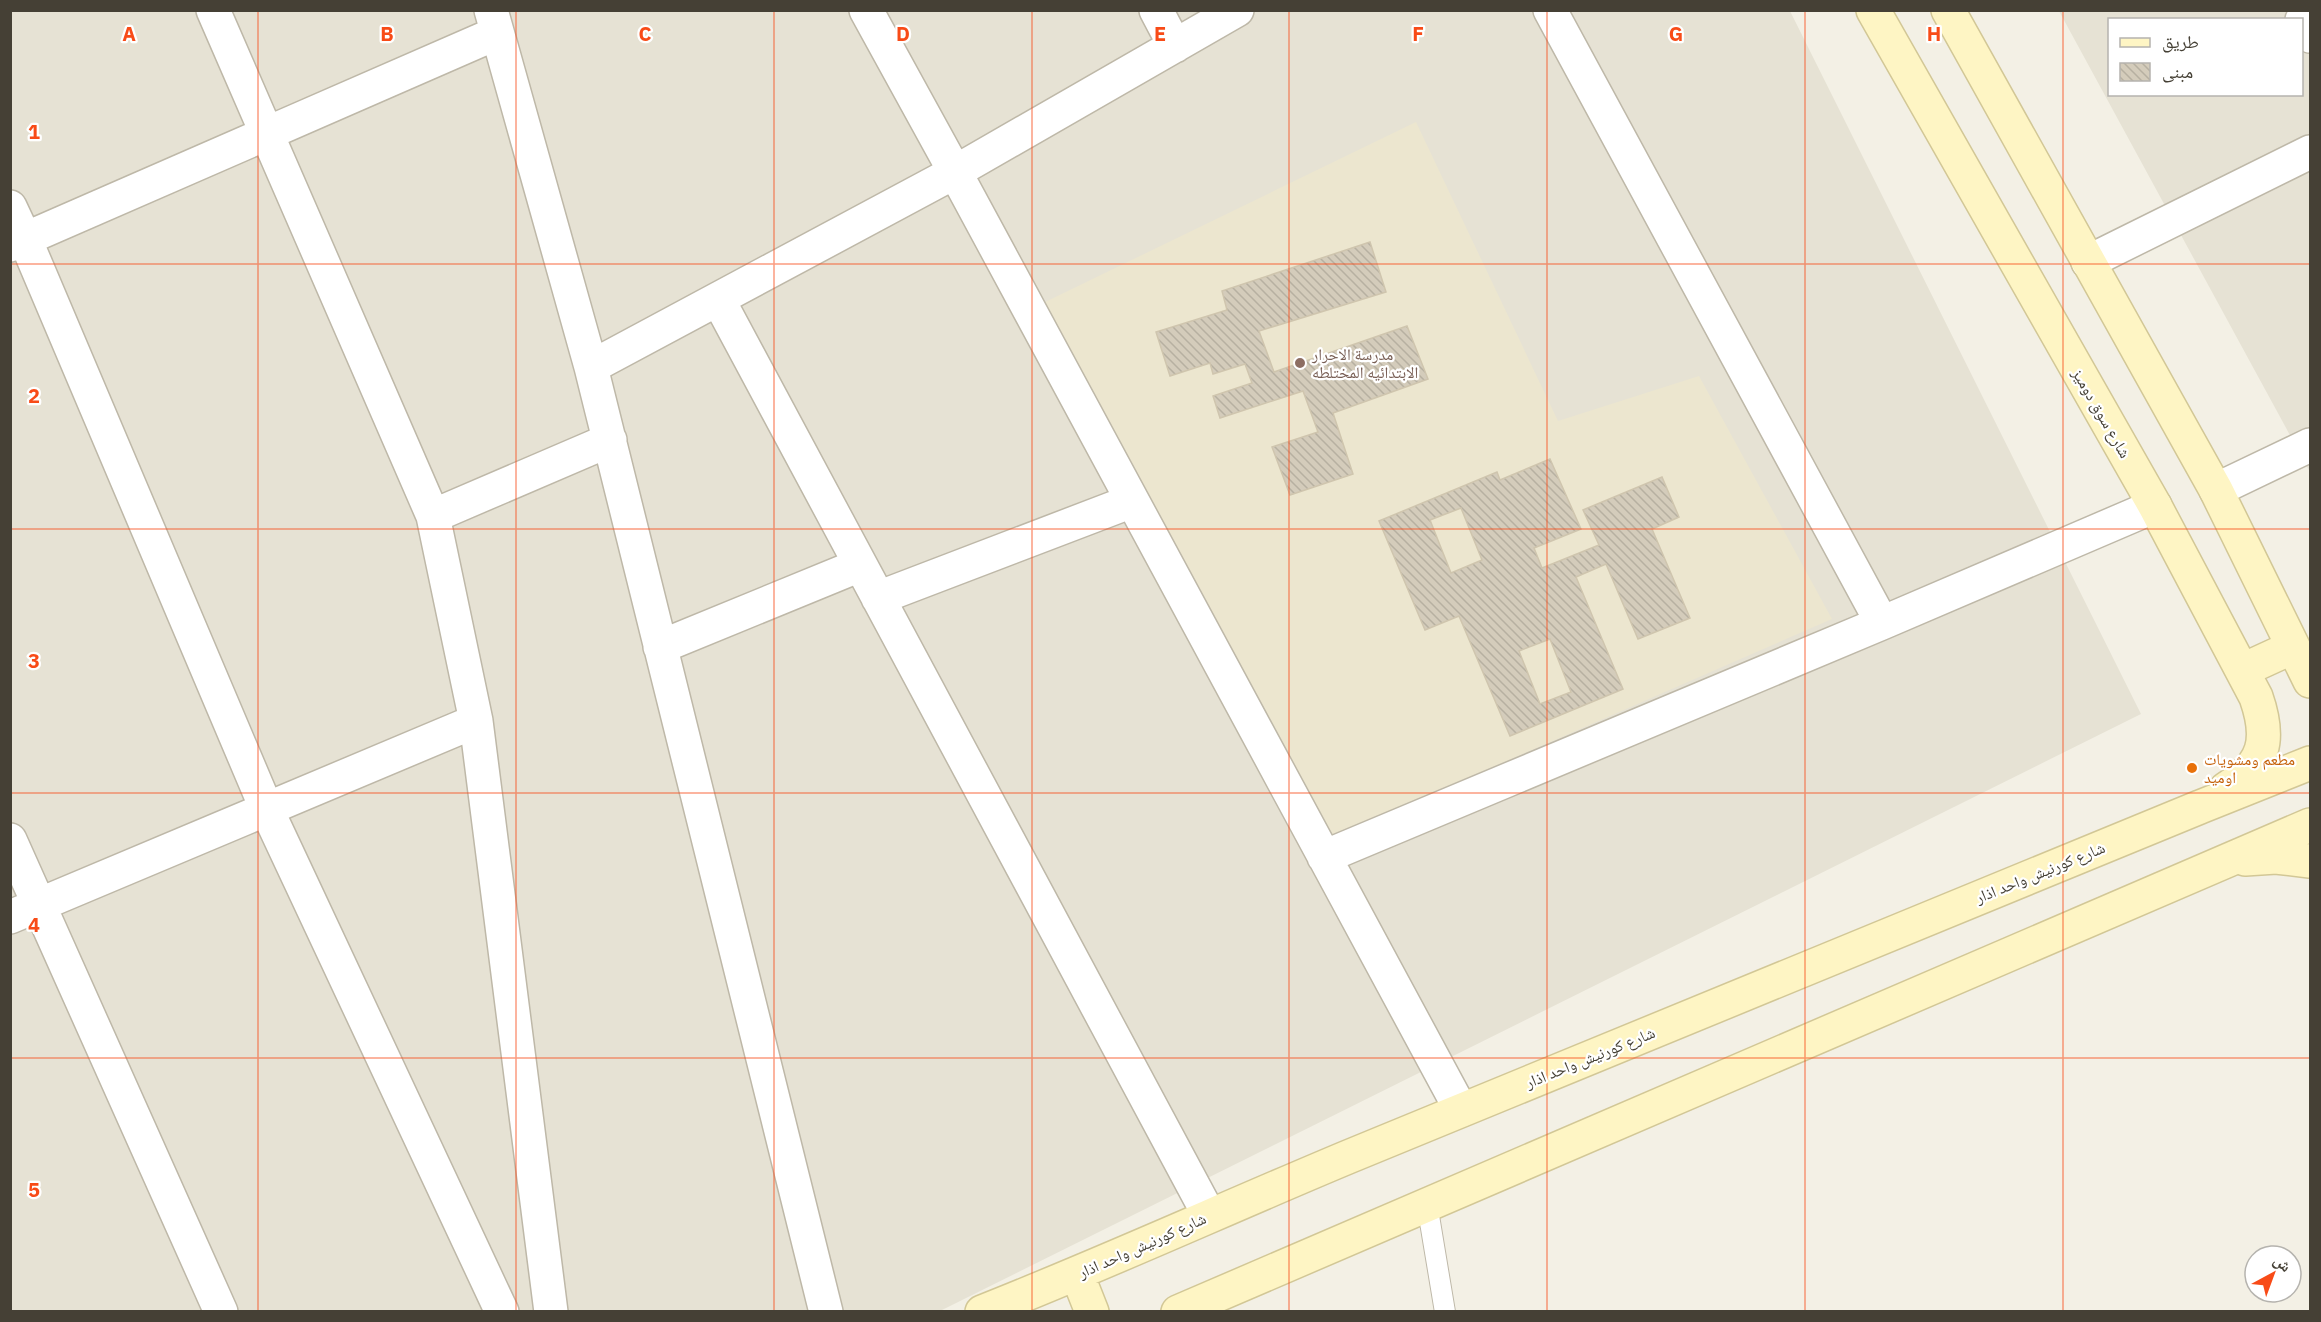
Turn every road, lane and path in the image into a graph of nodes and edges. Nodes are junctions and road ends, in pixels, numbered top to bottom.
1 (213, 10) edge
2 (866, 10) edge
3 (1156, 10) edge
4 (1237, 10) edge
5 (1550, 10) edge
6 (1873, 10) edge
7 (1948, 10) edge
8 (494, 22) edge
9 (1175, 46) junction
10 (265, 133) junction
11 (2310, 152) edge
12 (955, 172) junction
13 (10, 207) edge
14 (18, 242) edge
15 (2088, 262) junction
16 (718, 299) junction
17 (591, 367) junction
18 (610, 440) junction
19 (2310, 445) edge
20 (2216, 490) junction
21 (1132, 501) junction
22 (2155, 506) junction
23 (433, 516) junction
24 (860, 565) junction
25 (878, 598) junction
26 (1882, 623) junction
27 (660, 647) junction
28 (2293, 647) junction
29 (2243, 670) junction
30 (2310, 681) edge
31 (476, 721) junction
32 (2310, 763) edge
33 (2200, 807) junction
34 (267, 810) junction
35 (2310, 825) edge
36 (10, 840) edge
37 (1324, 857) junction
38 (2232, 860) junction
39 (2310, 861) edge
40 (41, 904) junction
41 (10, 917) edge
42 (1461, 1110) junction
43 (1427, 1204) junction
44 (1209, 1215) junction
45 (1077, 1274) junction
46 (221, 1311) edge
47 (502, 1311) edge
48 (551, 1311) edge
49 (826, 1311) edge
50 (982, 1311) edge
51 (1092, 1311) edge
52 (1178, 1311) edge
53 (1445, 1311) edge

1 - 10 street
2 - 12 street
3 - 9 street
4 - 9 street
5 - 26 street
6 - 22 main road, شارع سوق دوميز
7 - 15 main road
8 - 10 street
8 - 17 street
9 - 12 street
10 - 14 street
10 - 23 street
11 - 15 street
12 - 16 street
12 - 21 street
13 - 14 street
14 - 34 street
15 - 20 main road
16 - 17 street
16 - 24 street
17 - 18 street
18 - 23 street
18 - 27 street
19 - 20 street
20 - 28 main road
21 - 25 street
21 - 37 street
22 - 26 street
22 - 29 main road, شارع سوق دوميز
23 - 31 street
24 - 25 street
24 - 27 street
25 - 44 street
26 - 37 street
27 - 49 street
28 - 29 main road
28 - 30 main road
29 - 33 main road, شارع سوق دوميز
31 - 34 street
31 - 48 street
32 - 33 main road
33 - 42 main road, شارع كورنيش واحد اذار
34 - 40 street
34 - 47 street
35 - 38 main road
36 - 40 street
37 - 42 street
38 - 39 main road
38 - 43 main road
40 - 41 street
40 - 46 street
42 - 44 main road, شارع كورنيش واحد اذار
43 - 52 main road
43 - 53 lane
44 - 45 main road, شارع كورنيش واحد اذار
45 - 50 main road, شارع كورنيش واحد اذار
45 - 51 main road

